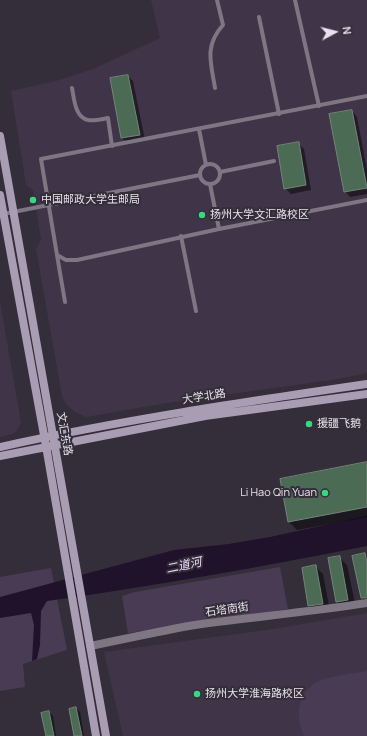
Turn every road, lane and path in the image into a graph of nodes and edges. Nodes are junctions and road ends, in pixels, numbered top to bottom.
1 (217, 0) edge
2 (296, 0) edge
3 (259, 17) dead end
4 (72, 88) dead end
5 (215, 88) dead end
6 (367, 96) edge
7 (319, 106) junction
8 (279, 114) junction
9 (199, 129) junction
10 (0, 136) edge
11 (112, 146) junction
12 (274, 161) dead end
13 (206, 165) junction
14 (220, 172) junction
15 (200, 175) junction
16 (210, 184) junction
17 (0, 195) edge
18 (367, 200) edge
19 (50, 205) junction
20 (13, 212) junction
21 (3, 214) junction
22 (219, 229) junction
23 (182, 236) junction
24 (57, 254) junction
25 (65, 302) dead end
26 (196, 311) dead end
27 (367, 384) edge
28 (367, 394) edge
29 (54, 436) junction
30 (44, 437) junction
31 (55, 444) junction
32 (46, 446) junction
33 (0, 447) edge
34 (0, 456) edge
35 (72, 568) junction
36 (367, 603) edge
37 (90, 646) junction
38 (96, 736) edge
39 (106, 736) edge

1 - 5 lane
2 - 7 lane
3 - 8 lane
4 - 11 lane
6 - 7 lane
7 - 8 lane
8 - 9 lane
9 - 11 lane
9 - 13 lane
10 - 20 main road, 文汇东路
11 - 19 lane
12 - 14 lane
13 - 14 lane
13 - 15 lane
14 - 16 lane
15 - 16 lane
15 - 19 lane
16 - 22 lane
17 - 21 main road, 文汇东路
18 - 22 lane
19 - 20 lane
19 - 24 lane
20 - 21 lane
20 - 29 main road, 文汇东路
21 - 30 main road, 文汇东路
22 - 23 lane
23 - 24 lane
23 - 26 lane
24 - 25 lane
27 - 29 main road, 大学北路
28 - 31 main road, 大学北路
29 - 30 main road, 大学北路
29 - 31 main road, 文汇东路
30 - 32 main road, 文汇东路
30 - 33 main road, 大学北路
31 - 32 main road, 大学北路
31 - 35 main road, 文汇东路
32 - 34 main road, 大学北路
32 - 35 main road, 文汇东路
35 - 37 main road, 文汇东路
35 - 38 main road, 文汇东路
36 - 37 street, 石塔南街
37 - 39 main road, 文汇东路

